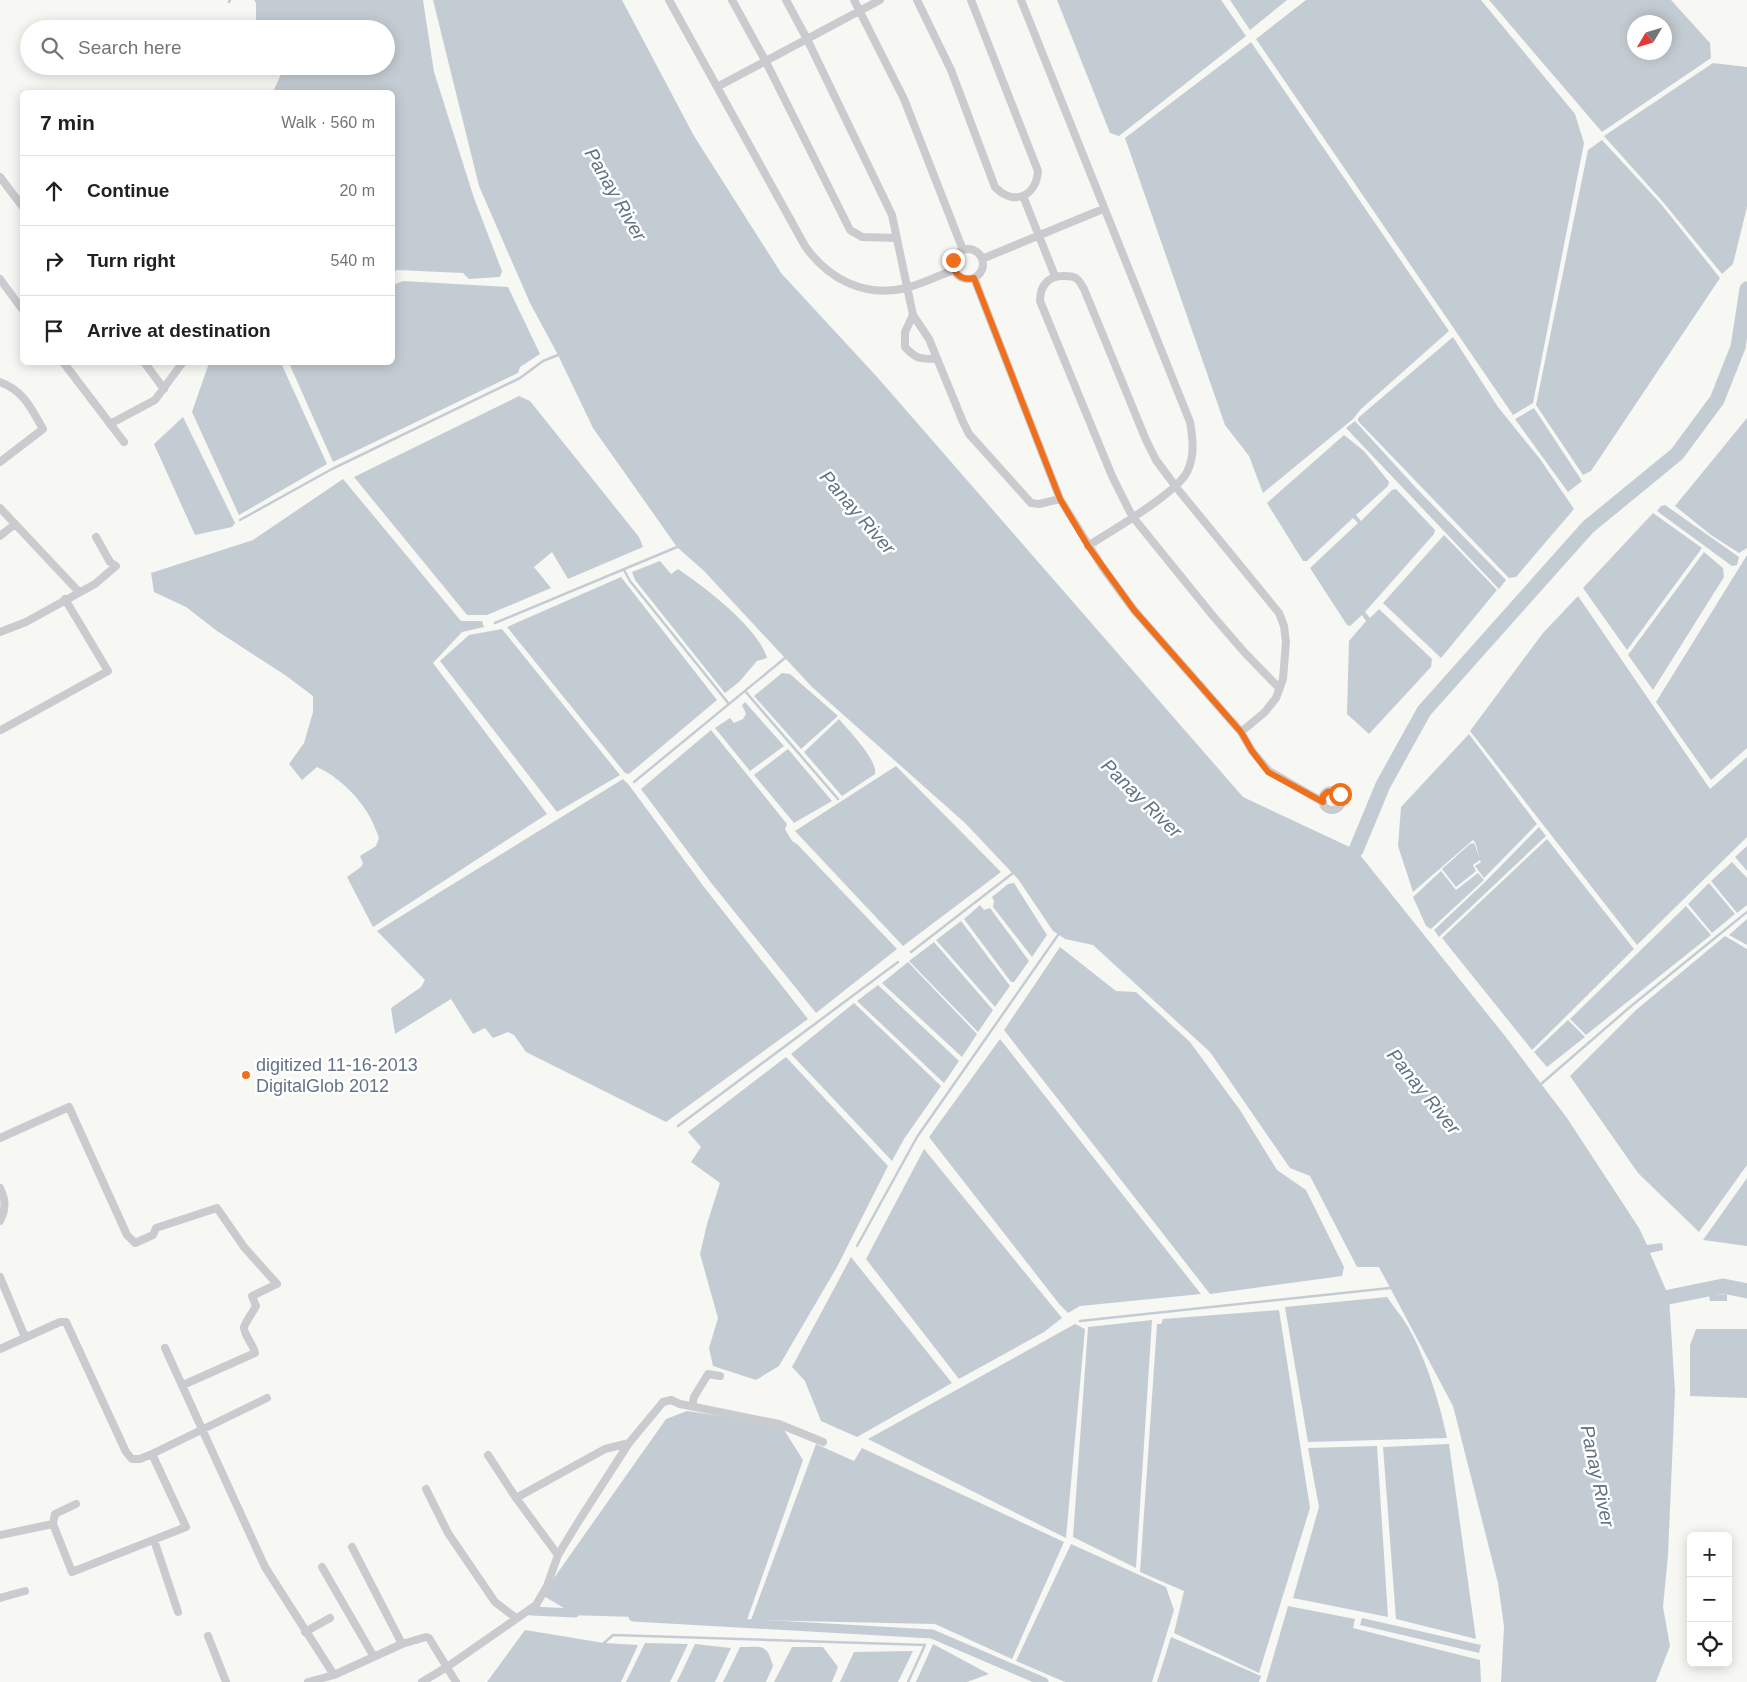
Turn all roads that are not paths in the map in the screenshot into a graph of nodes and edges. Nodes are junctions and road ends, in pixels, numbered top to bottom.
1 (669, 0) edge
2 (732, 0) edge
3 (786, 0) edge
4 (854, 0) edge
5 (880, 0) edge
6 (917, 0) edge
7 (971, 0) edge
8 (1021, 0) edge
9 (859, 11) junction
10 (807, 39) junction
11 (766, 62) junction
12 (717, 87) junction
13 (0, 177) edge
14 (1022, 196) junction
15 (20, 203) edge
16 (1104, 209) junction
17 (1040, 236) junction
18 (897, 238) junction
19 (963, 250) junction
20 (982, 259) junction
21 (953, 270) junction
22 (1055, 276) junction
23 (974, 278) junction
24 (0, 280) edge
25 (907, 288) junction
26 (20, 304) edge
27 (913, 315) junction
28 (936, 359) junction
29 (65, 365) edge
30 (146, 365) edge
31 (181, 365) edge
32 (0, 382) edge
33 (164, 389) junction
34 (110, 424) junction
35 (124, 442) dead end
36 (0, 462) edge
37 (1176, 487) junction
38 (1060, 499) junction
39 (0, 508) edge
40 (1132, 516) junction
41 (15, 524) junction
42 (0, 536) edge
43 (96, 537) dead end
44 (1088, 546) junction
45 (79, 592) junction
46 (65, 599) junction
47 (0, 632) edge
48 (1279, 688) junction
49 (1, 730) edge
50 (1241, 732) junction
51 (1323, 802) dead end
52 (0, 1138) edge
53 (0, 1188) edge
54 (0, 1221) edge
55 (0, 1277) edge
56 (25, 1338) junction
57 (165, 1348) dead end
58 (0, 1349) edge
59 (720, 1376) dead end
60 (183, 1385) junction
61 (267, 1398) dead end
62 (692, 1406) junction
63 (203, 1428) junction
64 (823, 1442) dead end
65 (629, 1443) junction
66 (152, 1454) junction
67 (488, 1455) dead end
68 (426, 1489) dead end
69 (516, 1498) junction
70 (76, 1504) dead end
71 (53, 1524) junction
72 (0, 1535) edge
73 (154, 1540) junction
74 (352, 1547) dead end
75 (558, 1555) junction
76 (322, 1567) dead end
77 (25, 1591) dead end
78 (0, 1598) edge
79 (178, 1612) dead end
80 (330, 1618) dead end
81 (516, 1618) junction
82 (305, 1632) junction
83 (208, 1636) dead end
84 (402, 1644) junction
85 (374, 1657) junction
86 (447, 1667) junction
87 (334, 1675) junction
88 (226, 1682) edge
89 (308, 1682) edge
90 (422, 1682) edge
91 (456, 1682) edge

1 - 12 street
2 - 11 street
3 - 10 street
4 - 9 street
5 - 9 street
6 - 14 street
7 - 14 street
8 - 16 street
9 - 10 street
9 - 19 street
10 - 11 street
10 - 18 street
11 - 12 street
11 - 18 street
12 - 25 street
13 - 15 street
14 - 17 street
16 - 17 street
16 - 37 street
17 - 20 street
17 - 22 street
18 - 25 street
19 - 20 street
19 - 21 street
20 - 23 street
21 - 23 street
21 - 25 street
22 - 37 street
22 - 40 street
23 - 38 street
24 - 26 street
25 - 27 street
27 - 28 street
27 - 28 street
28 - 38 street
29 - 34 street
30 - 33 street
31 - 33 street
32 - 36 street
33 - 34 street
34 - 35 street
37 - 40 street
37 - 48 street
38 - 44 street
39 - 41 street
40 - 44 street
40 - 48 street
41 - 42 street
41 - 45 street
43 - 45 street
44 - 50 street
45 - 46 street
46 - 47 street
46 - 49 street
48 - 50 street
50 - 51 street
52 - 60 street
53 - 54 street
55 - 56 street
56 - 58 street
56 - 66 street
57 - 60 street
59 - 62 street
60 - 63 street
61 - 63 street
62 - 64 street
62 - 65 street
63 - 66 street
63 - 82 street
65 - 69 street
65 - 75 street
66 - 73 street
67 - 69 street
68 - 81 street
69 - 75 street
70 - 71 street
71 - 72 street
71 - 73 street
73 - 79 street
74 - 84 street
75 - 81 street
76 - 85 street
77 - 78 street
80 - 82 street
81 - 86 street
82 - 87 street
83 - 88 street
84 - 85 street
84 - 86 street
85 - 87 street
86 - 90 street
86 - 91 street
87 - 89 street

